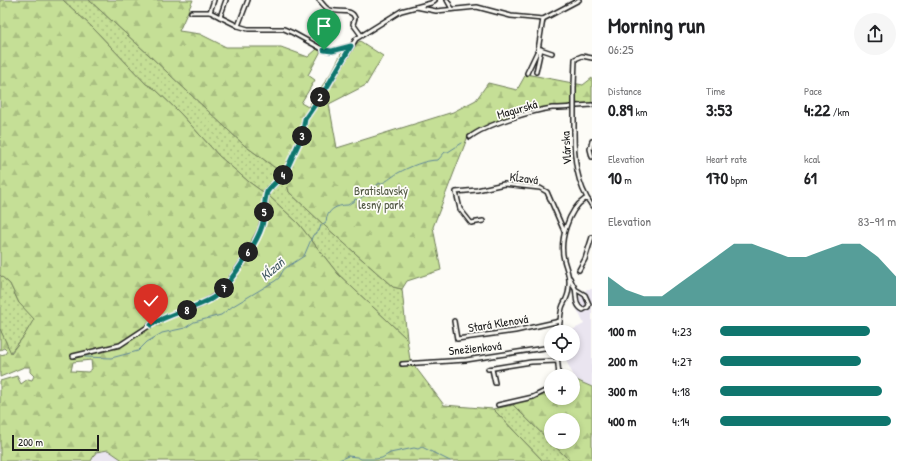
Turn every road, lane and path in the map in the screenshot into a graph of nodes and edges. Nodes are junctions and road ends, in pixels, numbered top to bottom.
1 (214, 0) edge
2 (226, 0) edge
3 (248, 0) edge
4 (318, 0) edge
5 (435, 0) edge
6 (447, 0) edge
7 (578, 0) edge
8 (414, 7) junction
9 (452, 9) junction
10 (191, 12) dead end
11 (210, 12) junction
12 (220, 17) junction
13 (543, 19) junction
14 (238, 26) junction
15 (361, 35) junction
16 (351, 46) junction
17 (539, 49) junction
18 (552, 53) dead end
19 (592, 58) edge
20 (527, 72) dead end
21 (536, 72) dead end
22 (592, 105) edge
23 (577, 106) dead end
24 (571, 107) dead end
25 (470, 137) dead end
26 (592, 141) edge
27 (592, 157) edge
28 (588, 200) junction
29 (592, 206) edge
30 (483, 221) dead end
31 (564, 231) junction
32 (592, 237) edge
33 (579, 270) dead end
34 (569, 277) junction
35 (575, 289) junction
36 (454, 321) dead end
37 (560, 321) junction
38 (560, 325) edge
39 (544, 348) edge
40 (73, 356) dead end
41 (557, 361) joint
42 (402, 364) dead end
43 (492, 369) junction
44 (558, 369) edge
45 (488, 370) dead end
46 (495, 383) dead end
47 (544, 392) edge
48 (498, 404) dead end

1 - 11 street
2 - 12 street
3 - 14 street
4 - 15 street
5 - 8 street
6 - 9 street
7 - 13 street
8 - 9 street
8 - 15 street
9 - 13 street
10 - 11 street
11 - 12 street
12 - 14 street
13 - 17 street
14 - 16 street
15 - 16 street
16 - 40 street
17 - 18 street
17 - 20 street
17 - 21 street
19 - 28 street, Vlárska, bridge
22 - 23 street
24 - 25 street, Magurská
26 - 27 street
28 - 29 street, Vlárska
28 - 31 street
30 - 31 street, Kĺzavá
31 - 34 street
32 - 33 street
34 - 35 street
34 - 37 street
35 - 35 street
36 - 37 street, Stará Klenová
37 - 38 street
39 - 42 street, Snežienková
41 - 43 street
41 - 44 street
43 - 45 street
43 - 46 street
47 - 48 street

